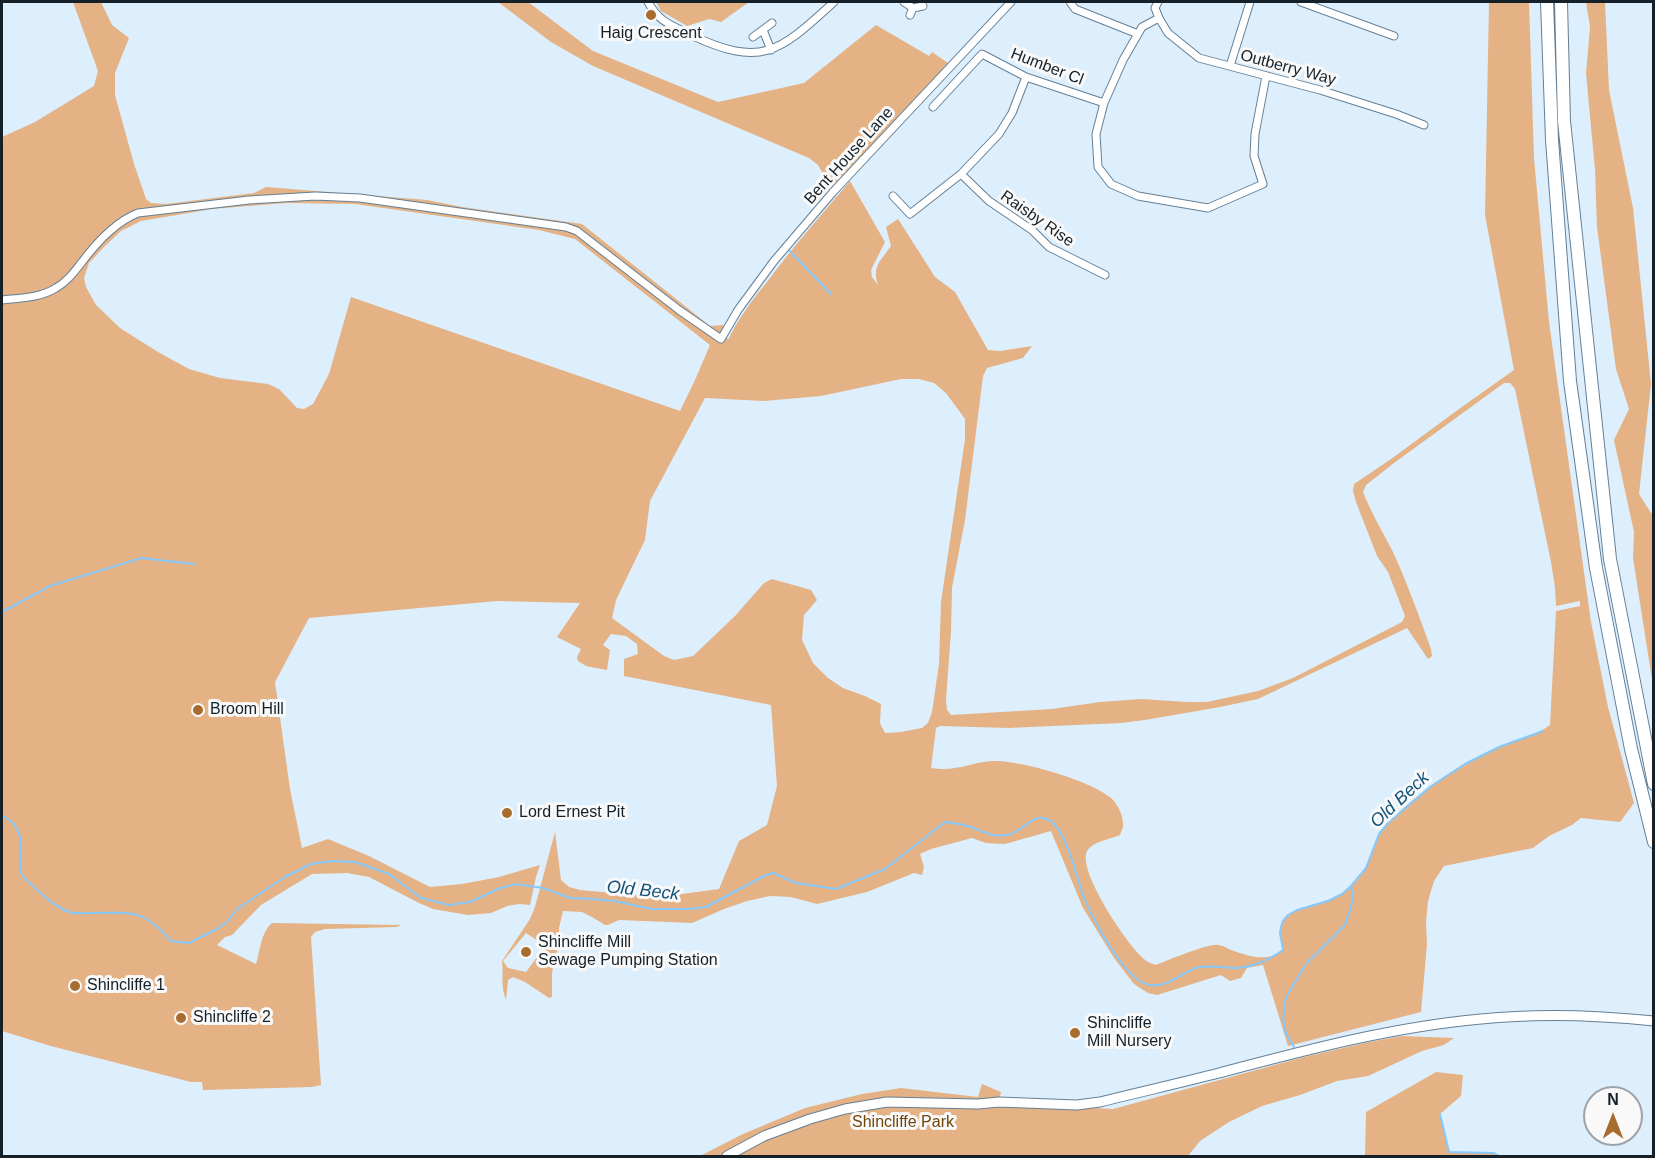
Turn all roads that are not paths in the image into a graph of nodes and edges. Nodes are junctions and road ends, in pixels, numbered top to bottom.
1 (648, 2) edge
2 (834, 2) edge
3 (904, 2) edge
4 (1011, 2) edge
5 (1070, 2) edge
6 (1158, 2) edge
7 (1250, 2) edge
8 (1301, 2) edge
9 (1547, 2) edge
10 (1561, 2) edge
11 (923, 6) dead end
12 (913, 8) junction
13 (910, 15) dead end
14 (1159, 18) junction
15 (772, 23) dead end
16 (763, 30) junction
17 (1138, 34) junction
18 (1394, 36) dead end
19 (753, 37) dead end
20 (767, 51) junction
21 (1230, 66) junction
22 (1266, 76) junction
23 (1026, 77) junction
24 (1104, 103) junction
25 (933, 107) dead end
26 (1424, 125) dead end
27 (961, 174) junction
28 (893, 196) dead end
29 (1105, 275) dead end
30 (2, 300) edge
31 (1653, 784) edge
32 (1653, 842) edge
33 (1653, 1021) edge
34 (727, 1156) edge

1 - 20 street
2 - 20 street
3 - 12 street
4 - 30 street, Bent House Lane
5 - 17 street
6 - 14 street
7 - 21 street
8 - 18 street
9 - 32 highway
10 - 31 highway
11 - 12 street
12 - 13 street
14 - 17 street
14 - 21 street, Outberry Way
15 - 16 street
16 - 19 street
16 - 20 street
17 - 24 street
21 - 22 street, Outberry Way
22 - 24 street
22 - 26 street, Outberry Way
23 - 24 street, Humber Cl
23 - 25 street, Humber Cl
23 - 27 street
27 - 28 street
27 - 29 street, Raisby Rise
33 - 34 main road

